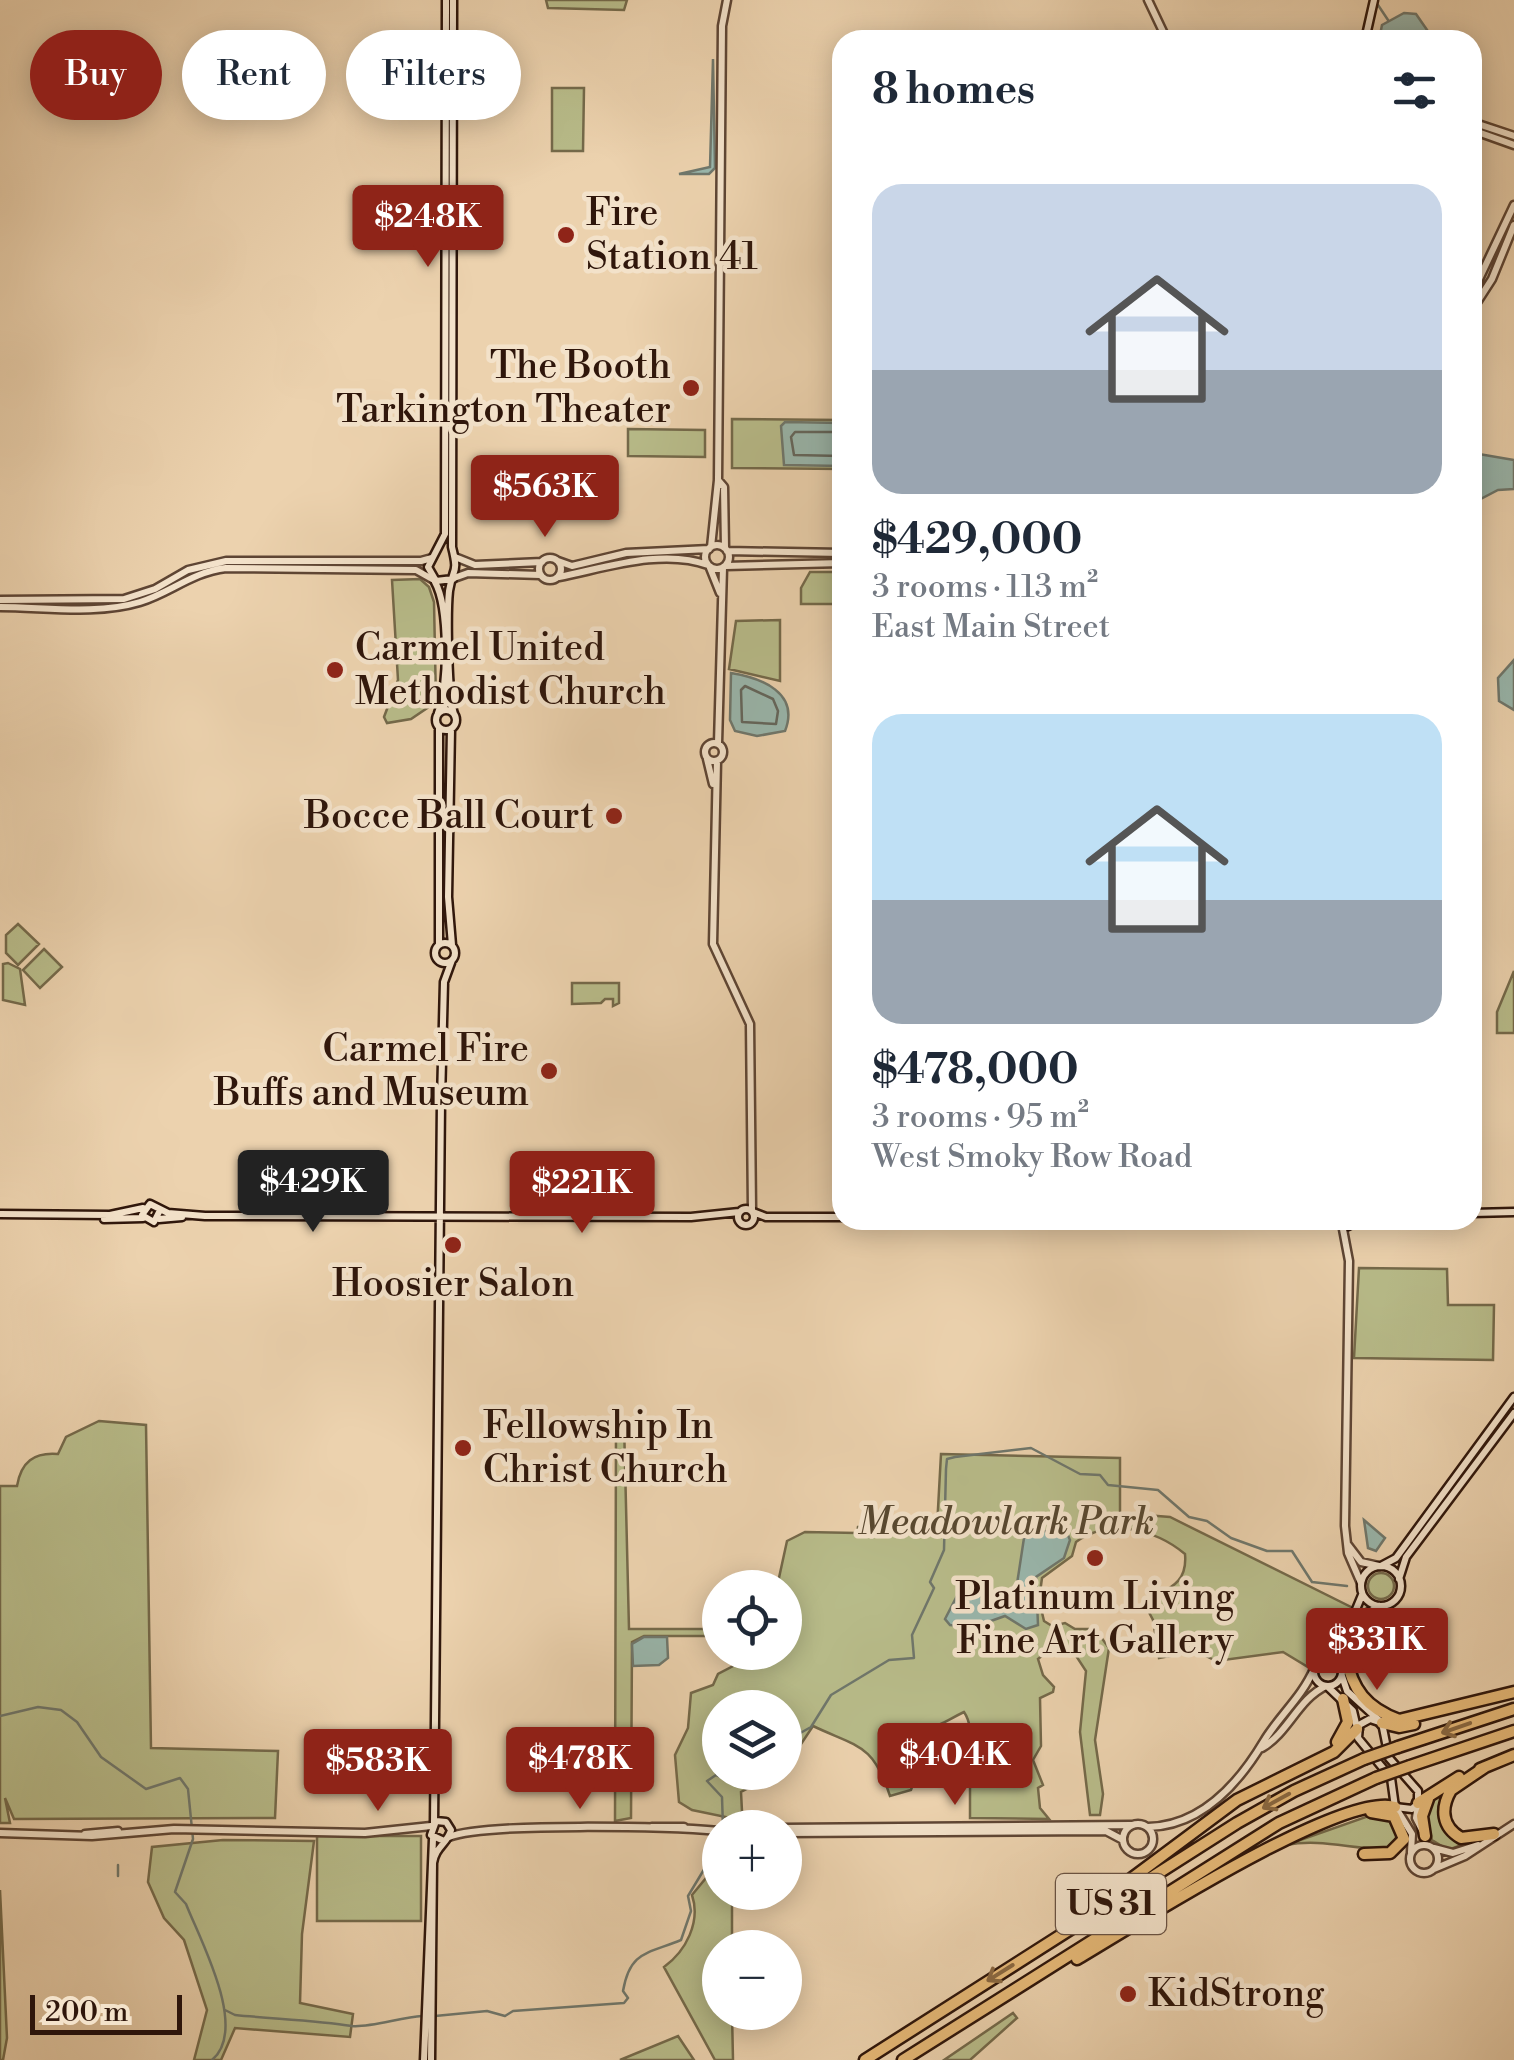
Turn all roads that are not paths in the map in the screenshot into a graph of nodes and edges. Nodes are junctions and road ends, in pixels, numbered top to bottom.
1 (450, 0) edge
2 (727, 0) edge
3 (1148, 0) edge
4 (1374, 0) edge
5 (1163, 30) edge
6 (1367, 30) edge
7 (1482, 128) edge
8 (1482, 130) edge
9 (1514, 136) edge
10 (1514, 144) edge
11 (1514, 205) edge
12 (1514, 225) edge
13 (1482, 273) edge
14 (1482, 294) edge
15 (718, 480) junction
16 (710, 548) junction
17 (726, 550) junction
18 (832, 554) edge
19 (433, 556) junction
20 (455, 557) junction
21 (542, 562) junction
22 (558, 562) junction
23 (832, 563) edge
24 (709, 566) junction
25 (724, 567) junction
26 (540, 575) junction
27 (558, 577) junction
28 (454, 578) junction
29 (433, 580) junction
30 (720, 593) junction
31 (0, 603) edge
32 (438, 713) junction
33 (455, 716) junction
34 (439, 728) junction
35 (451, 729) junction
36 (715, 743) junction
37 (707, 758) junction
38 (718, 761) junction
39 (716, 800) junction
40 (439, 945) junction
41 (452, 945) junction
42 (452, 960) junction
43 (440, 961) junction
44 (444, 982) junction
45 (748, 1199) junction
46 (143, 1208) junction
47 (160, 1210) junction
48 (740, 1211) junction
49 (752, 1211) junction
50 (1514, 1212) edge
51 (1482, 1213) edge
52 (188, 1215) junction
53 (0, 1216) edge
54 (725, 1217) junction
55 (766, 1217) junction
56 (832, 1217) edge
57 (143, 1218) junction
58 (438, 1218) junction
59 (158, 1219) junction
60 (739, 1222) junction
61 (752, 1223) junction
62 (1343, 1230) edge
63 (1354, 1230) edge
64 (1348, 1244) junction
65 (1514, 1396) edge
66 (1514, 1413) edge
67 (1486, 1434) junction
68 (1495, 1439) junction
69 (1437, 1502) junction
70 (1430, 1526) junction
71 (1347, 1544) junction
72 (1380, 1566) junction
73 (1399, 1579) junction
74 (1361, 1583) junction
75 (1362, 1594) junction
76 (1380, 1606) junction
77 (1346, 1656) junction
78 (1326, 1658) junction
79 (1314, 1670) junction
80 (1342, 1673) junction
81 (1326, 1686) junction
82 (1514, 1692) edge
83 (1343, 1700) junction
84 (1514, 1709) edge
85 (1433, 1715) junction
86 (1382, 1723) junction
87 (1357, 1729) junction
88 (1514, 1732) edge
89 (1261, 1749) junction
90 (1514, 1755) edge
91 (1308, 1762) junction
92 (1485, 1767) junction
93 (1434, 1790) junction
94 (1418, 1804) junction
95 (1395, 1808) junction
96 (435, 1809) junction
97 (1350, 1814) junction
98 (1176, 1821) junction
99 (447, 1823) junction
100 (1514, 1824) edge
101 (1131, 1825) junction
102 (1148, 1827) junction
103 (702, 1829) edge
104 (432, 1830) junction
105 (802, 1830) edge
106 (802, 1830) edge
107 (0, 1832) edge
108 (463, 1832) junction
109 (1494, 1834) junction
110 (1425, 1836) junction
111 (446, 1839) junction
112 (1123, 1840) junction
113 (1153, 1840) junction
114 (1480, 1844) junction
115 (1434, 1848) junction
116 (1411, 1852) junction
117 (1364, 1854) dead end
118 (1434, 1869) junction
119 (1054, 1941) junction
120 (1032, 1981) junction
121 (428, 2008) junction
122 (427, 2060) edge
123 (864, 2060) edge
124 (903, 2060) edge

1 - 19 street
1 - 20 street
2 - 15 street
3 - 5 street
4 - 6 street
7 - 9 street
8 - 10 street
11 - 13 street
12 - 14 street
15 - 16 street
15 - 17 street
16 - 17 street
16 - 22 street
16 - 24 street
17 - 18 street
17 - 25 street
19 - 20 street
19 - 29 street
19 - 31 street
20 - 21 street
20 - 28 street
21 - 22 street
21 - 26 street
22 - 27 street
23 - 25 street
24 - 25 street
24 - 27 street
24 - 30 street
25 - 30 street
26 - 27 street
26 - 28 street
28 - 29 street
28 - 33 street
29 - 31 street
29 - 32 street
30 - 36 street
32 - 33 street
32 - 34 street
33 - 35 street
34 - 35 street
34 - 40 street
35 - 41 street
36 - 37 street
36 - 38 street
37 - 38 street
37 - 39 street
38 - 39 street
39 - 45 street
40 - 41 street
40 - 43 street
41 - 42 street
42 - 43 street
42 - 44 street
43 - 44 street
44 - 58 street
45 - 48 street
45 - 49 street
46 - 47 street
46 - 53 street
46 - 57 street
47 - 52 street
47 - 59 street
48 - 49 street
48 - 54 street
48 - 60 street
49 - 55 street
49 - 61 street
50 - 51 street
52 - 58 street
52 - 59 street
53 - 57 street
54 - 58 street
54 - 60 street
55 - 56 street
55 - 61 street
57 - 59 street
58 - 96 street
60 - 61 street
62 - 64 street
63 - 64 street
64 - 71 street
65 - 67 street
66 - 68 street
67 - 68 street
67 - 69 street
68 - 70 street
69 - 70 street
69 - 72 street
70 - 73 street
71 - 72 street
71 - 74 street
72 - 73 street
72 - 74 street
73 - 76 street
74 - 75 street
75 - 76 street
75 - 78 street
76 - 77 street
77 - 80 street
77 - 85 highway
78 - 79 street
78 - 80 street
79 - 81 street
79 - 89 street
80 - 81 street
80 - 86 street
81 - 83 street
81 - 89 street
82 - 85 highway
83 - 87 street
83 - 91 highway
84 -> 119 highway, US 31, bridge
85 - 86 highway
86 - 87 street
86 - 94 street
87 - 91 highway
87 - 95 street
88 - 120 highway, US 31, bridge
89 - 98 street
90 - 92 highway
91 - 119 highway
92 - 93 highway
92 - 109 highway
93 - 94 highway
93 - 110 highway
94 - 95 street
94 - 110 street
95 - 97 highway
95 - 116 street
96 - 99 street
96 - 104 street
97 - 117 highway
97 - 120 highway
98 - 102 street
98 - 113 street
99 - 104 street
99 - 108 street
99 - 111 street
100 - 109 street
101 - 102 street
101 - 105 street
101 - 112 street
102 - 113 street
103 - 108 street
104 - 107 street
104 - 111 street
104 - 121 street
106 - 112 street
108 - 111 street
109 - 114 street
110 - 115 street
111 - 121 street
112 - 113 street
114 - 115 street
114 - 118 street
115 - 116 street
115 - 118 street
116 - 118 street
119 -> 123 highway, US 31
120 - 124 highway, US 31
121 - 122 street

